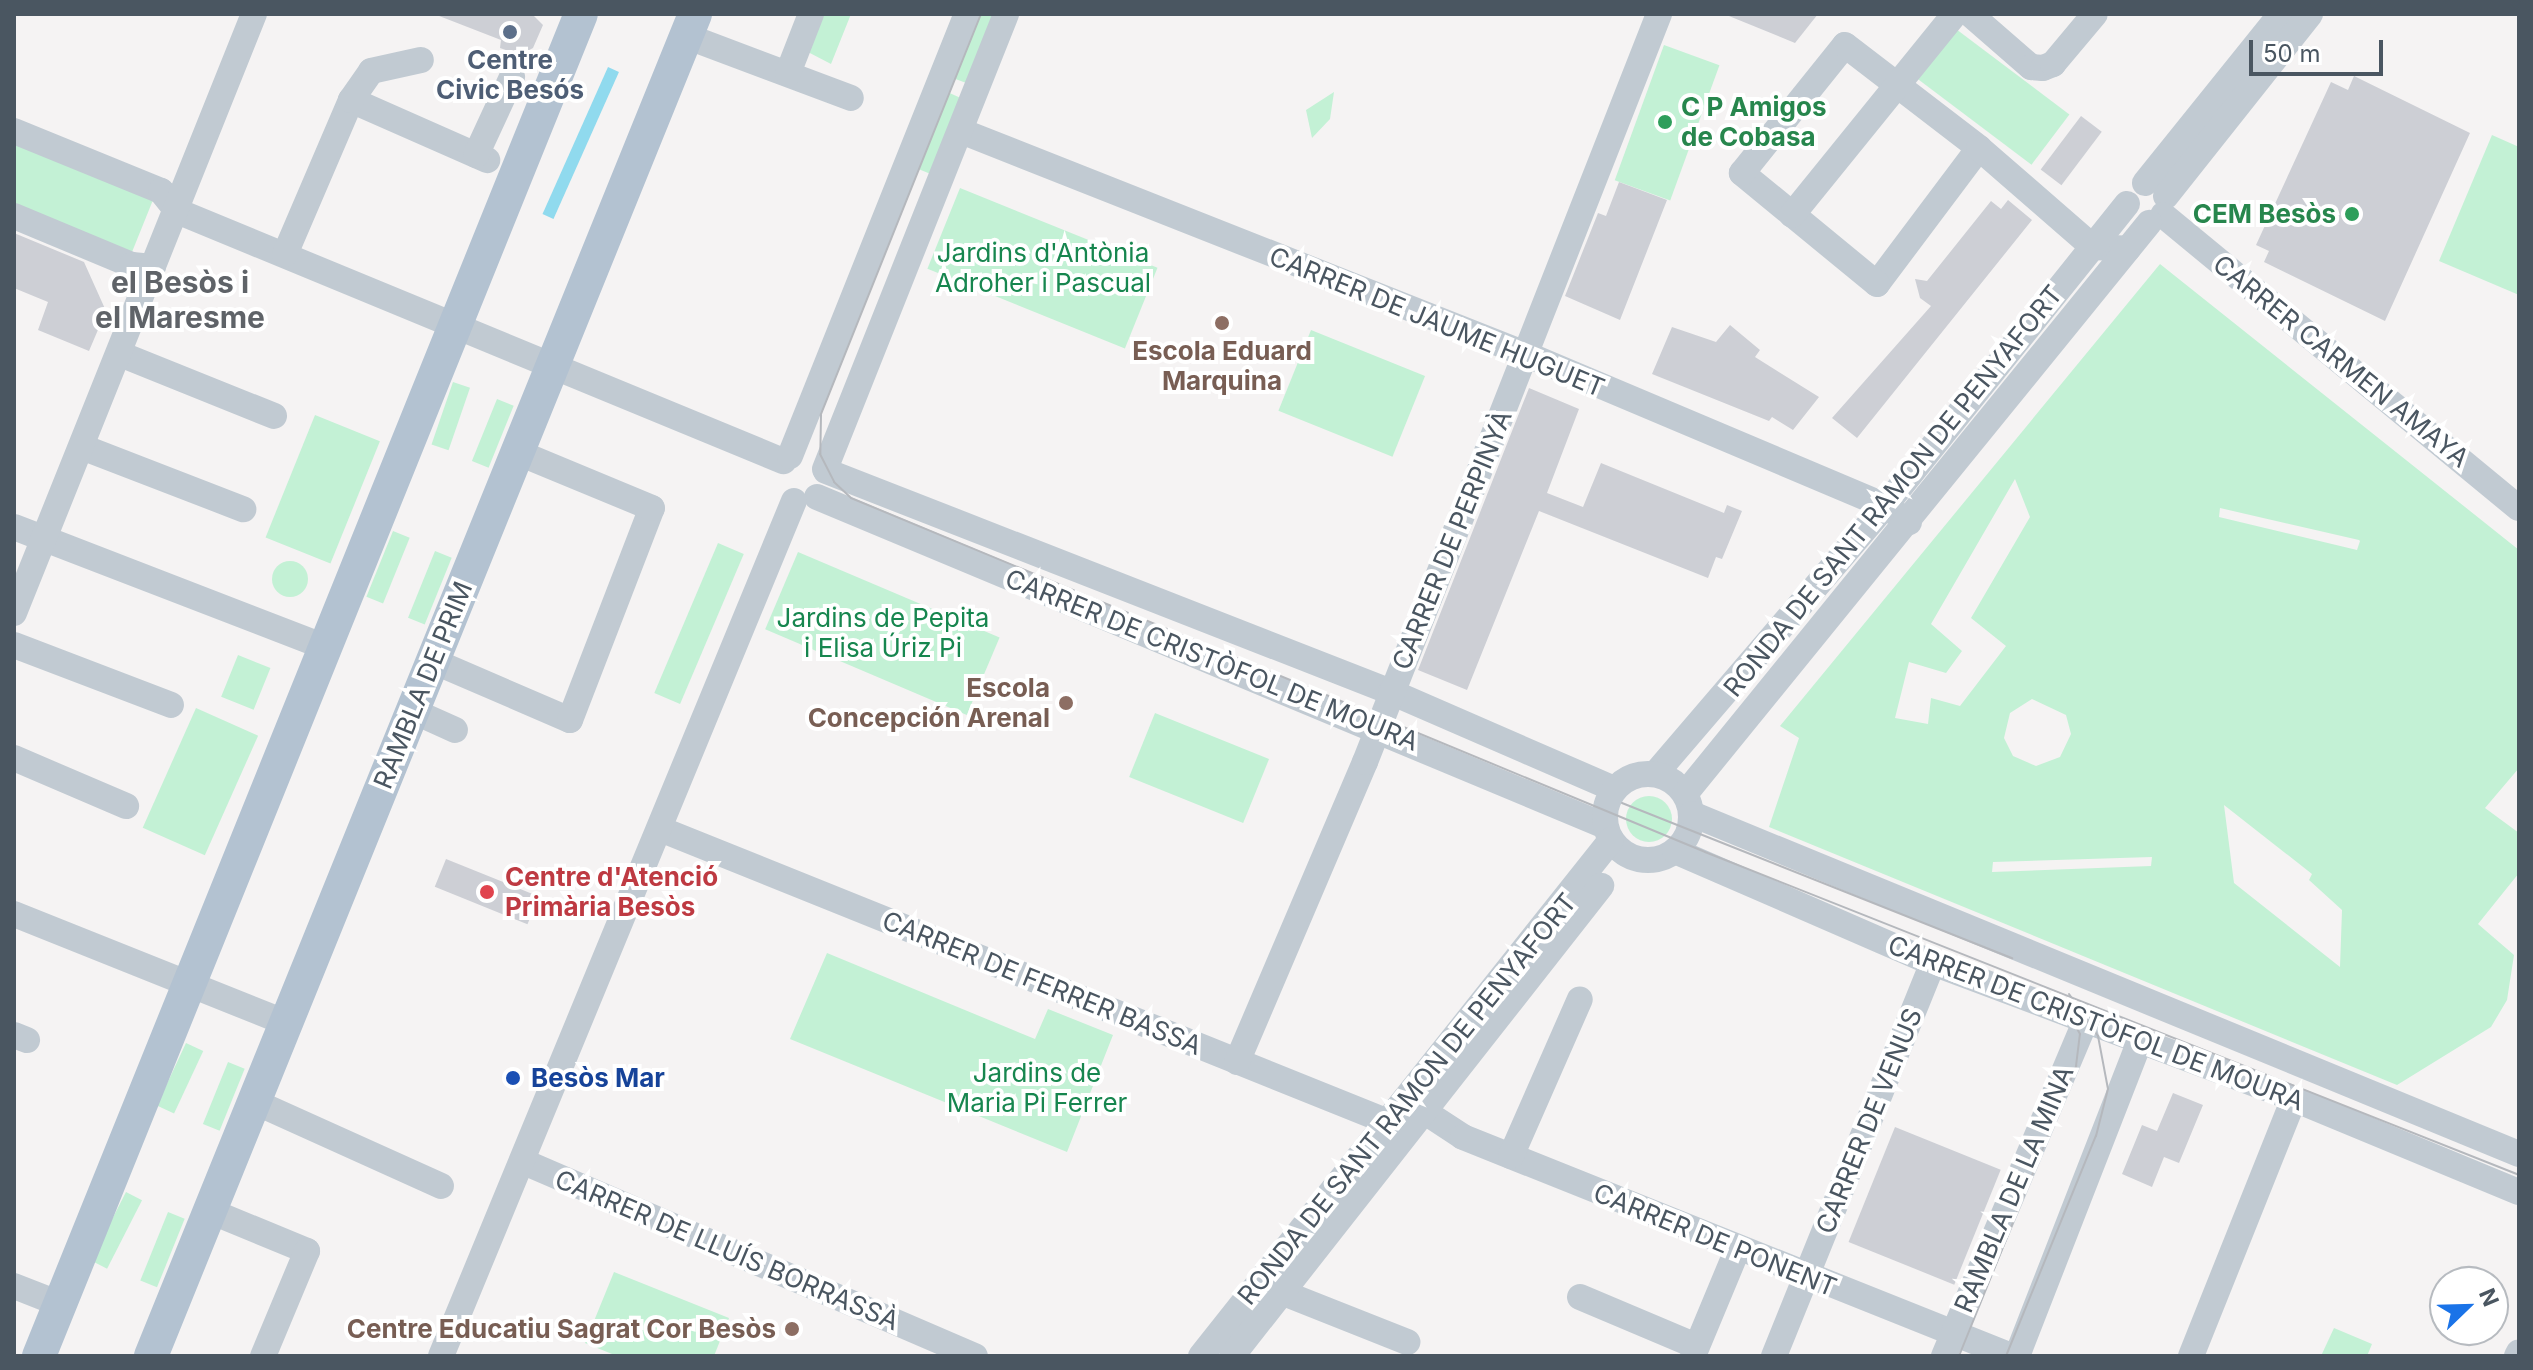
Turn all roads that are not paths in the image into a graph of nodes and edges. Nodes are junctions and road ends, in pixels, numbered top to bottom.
1 (254, 14) edge
2 (581, 14) edge
3 (811, 14) edge
4 (967, 14) edge
5 (1006, 14) edge
6 (1955, 14) edge
7 (1970, 14) edge
8 (2095, 14) edge
9 (2281, 14) edge
10 (2310, 14) edge
11 (1654, 16) edge
12 (690, 25) edge
13 (421, 60) dead end
14 (788, 73) junction
15 (512, 77) dead end
16 (1897, 84) junction
17 (851, 98) dead end
18 (351, 100) junction
19 (14, 131) edge
20 (961, 131) junction
21 (1979, 148) junction
22 (2156, 204) junction
23 (177, 211) junction
24 (1792, 215) junction
25 (14, 216) edge
26 (2093, 247) junction
27 (2128, 249) junction
28 (285, 254) junction
29 (153, 267) junction
30 (457, 324) junction
31 (120, 354) junction
32 (1528, 355) junction
33 (552, 366) junction
34 (274, 416) dead end
35 (82, 447) junction
36 (517, 452) junction
37 (786, 459) junction
38 (825, 470) junction
39 (806, 499) junction
40 (1885, 506) junction
41 (2519, 508) edge
42 (243, 509) dead end
43 (1912, 518) junction
44 (14, 527) edge
45 (44, 539) junction
46 (14, 613) edge
47 (14, 645) edge
48 (325, 647) junction
49 (433, 661) junction
50 (1391, 692) junction
51 (171, 705) dead end
52 (413, 711) junction
53 (1378, 727) junction
54 (455, 730) dead end
55 (14, 758) edge
56 (1656, 773) junction
57 (1614, 789) junction
58 (1688, 804) junction
59 (126, 806) dead end
60 (660, 829) junction
61 (1612, 839) junction
62 (1675, 851) junction
63 (14, 914) edge
64 (1933, 963) junction
65 (189, 983) junction
66 (1580, 999) dead end
67 (2085, 1022) junction
68 (287, 1023) junction
69 (2139, 1043) junction
70 (1237, 1062) junction
71 (2294, 1099) junction
72 (255, 1102) junction
73 (1425, 1112) junction
74 (1388, 1122) junction
75 (2519, 1154) edge
76 (1511, 1156) junction
77 (524, 1162) junction
78 (441, 1186) dead end
79 (2519, 1192) edge
80 (210, 1211) junction
81 (1738, 1248) junction
82 (1805, 1278) junction
83 (14, 1286) edge
84 (1281, 1292) junction
85 (1580, 1297) dead end
86 (60, 1304) junction
87 (1407, 1342) dead end
88 (1948, 1345) edge
89 (1694, 1351) edge
90 (1242, 1354) edge
91 (39, 1356) edge
92 (151, 1356) edge
93 (263, 1356) edge
94 (441, 1356) edge
95 (975, 1356) edge
96 (1201, 1356) edge
97 (1774, 1356) edge
98 (2011, 1356) edge
99 (2017, 1356) edge
100 (2191, 1356) edge

1 - 23 street
2 - 30 main road
3 - 14 street
4 - 37 street
5 - 20 street
6 - 16 street
7 - 8 street
9 - 22 street, RONDA DE SANT RAMON DE PENYAFORT
10 - 22 street, RONDA DE SANT RAMON DE PENYAFORT
11 - 32 street, CARRER DE PERPINYÀ
12 - 14 street
12 - 33 main road, RAMBLA DE PRIM
13 - 18 street
14 - 17 street
15 - 18 street
16 - 21 street
16 - 24 street
16 - 24 street
18 - 28 street
19 - 23 street
20 - 32 street, CARRER DE JAUME HUGUET
20 - 38 street
21 - 24 street
21 - 26 street
22 - 26 street, RONDA DE SANT RAMON DE PENYAFORT
22 - 27 street, RONDA DE SANT RAMON DE PENYAFORT
22 - 41 street, CARRER CARMEN AMAYA
23 - 28 street
23 - 29 street
25 - 29 street
26 - 27 street
26 - 40 street, RONDA DE SANT RAMON DE PENYAFORT
27 - 43 street, RONDA DE SANT RAMON DE PENYAFORT
28 - 30 street
29 - 31 street
30 - 33 street
30 - 48 main road
31 - 34 street
31 - 35 street
32 - 40 street, CARRER DE JAUME HUGUET
32 - 50 street, CARRER DE PERPINYÀ
33 - 36 main road, RAMBLA DE PRIM
33 - 37 street
35 - 42 street
35 - 45 street
36 - 49 main road, RAMBLA DE PRIM
36 - 49 street
37 - 38 street, CARRER DE CRISTÒFOL DE MOURA
37 - 39 street
38 - 39 street
38 - 50 street, CARRER DE CRISTÒFOL DE MOURA
39 - 53 street, CARRER DE CRISTÒFOL DE MOURA
39 - 60 street
40 - 43 street, CARRER DE JAUME HUGUET
40 - 56 street, RONDA DE SANT RAMON DE PENYAFORT
43 - 58 street, RONDA DE SANT RAMON DE PENYAFORT
44 - 45 street
45 - 46 street
45 - 48 street
47 - 51 street
48 - 65 main road
49 - 52 main road, RAMBLA DE PRIM
50 - 53 street, CARRER DE PERPINYÀ
50 - 57 street, CARRER DE CRISTÒFOL DE MOURA
52 - 54 street
52 - 68 main road, RAMBLA DE PRIM
53 - 61 street, CARRER DE CRISTÒFOL DE MOURA
53 - 70 street, CARRER DE PERPINYÀ
55 - 59 street
56 - 57 street
56 - 58 street
57 - 61 street
58 - 62 street
58 - 75 street, CARRER DE CRISTÒFOL DE MOURA
60 - 70 street, CARRER DE FERRER BASSA
60 - 77 street
61 - 62 street
61 - 73 street, RONDA DE SANT RAMON DE PENYAFORT
61 - 74 street, RONDA DE SANT RAMON DE PENYAFORT
62 - 64 street, CARRER DE CRISTÒFOL DE MOURA
63 - 65 street
64 - 67 street, CARRER DE CRISTÒFOL DE MOURA
64 - 82 street, CARRER DE VENUS
65 - 68 street
65 - 86 main road
66 - 76 street
67 - 69 street, CARRER DE CRISTÒFOL DE MOURA
67 - 88 street, RAMBLA DE LA MINA
68 - 72 main road, RAMBLA DE PRIM
69 - 71 street, CARRER DE CRISTÒFOL DE MOURA
69 - 99 street
70 - 74 street, CARRER DE FERRER BASSA
71 - 79 street, CARRER DE CRISTÒFOL DE MOURA
71 - 100 street
72 - 78 street
72 - 80 main road, RAMBLA DE PRIM
73 - 74 street
73 - 76 street, CARRER DE PONENT
73 - 84 street, RONDA DE SANT RAMON DE PENYAFORT
74 - 96 street, RONDA DE SANT RAMON DE PENYAFORT
76 - 81 street, CARRER DE PONENT
77 - 94 street
77 - 95 street, CARRER DE LLUÍS BORRASSÀ
80 - 92 main road, RAMBLA DE PRIM
80 - 93 street
81 - 82 street, CARRER DE PONENT
81 - 89 street
82 - 88 street, CARRER DE PONENT
82 - 97 street, CARRER DE VENUS
83 - 86 street
84 - 87 street
84 - 90 street, RONDA DE SANT RAMON DE PENYAFORT
85 - 89 street
86 - 91 main road
88 - 98 street, CARRER DE PONENT

